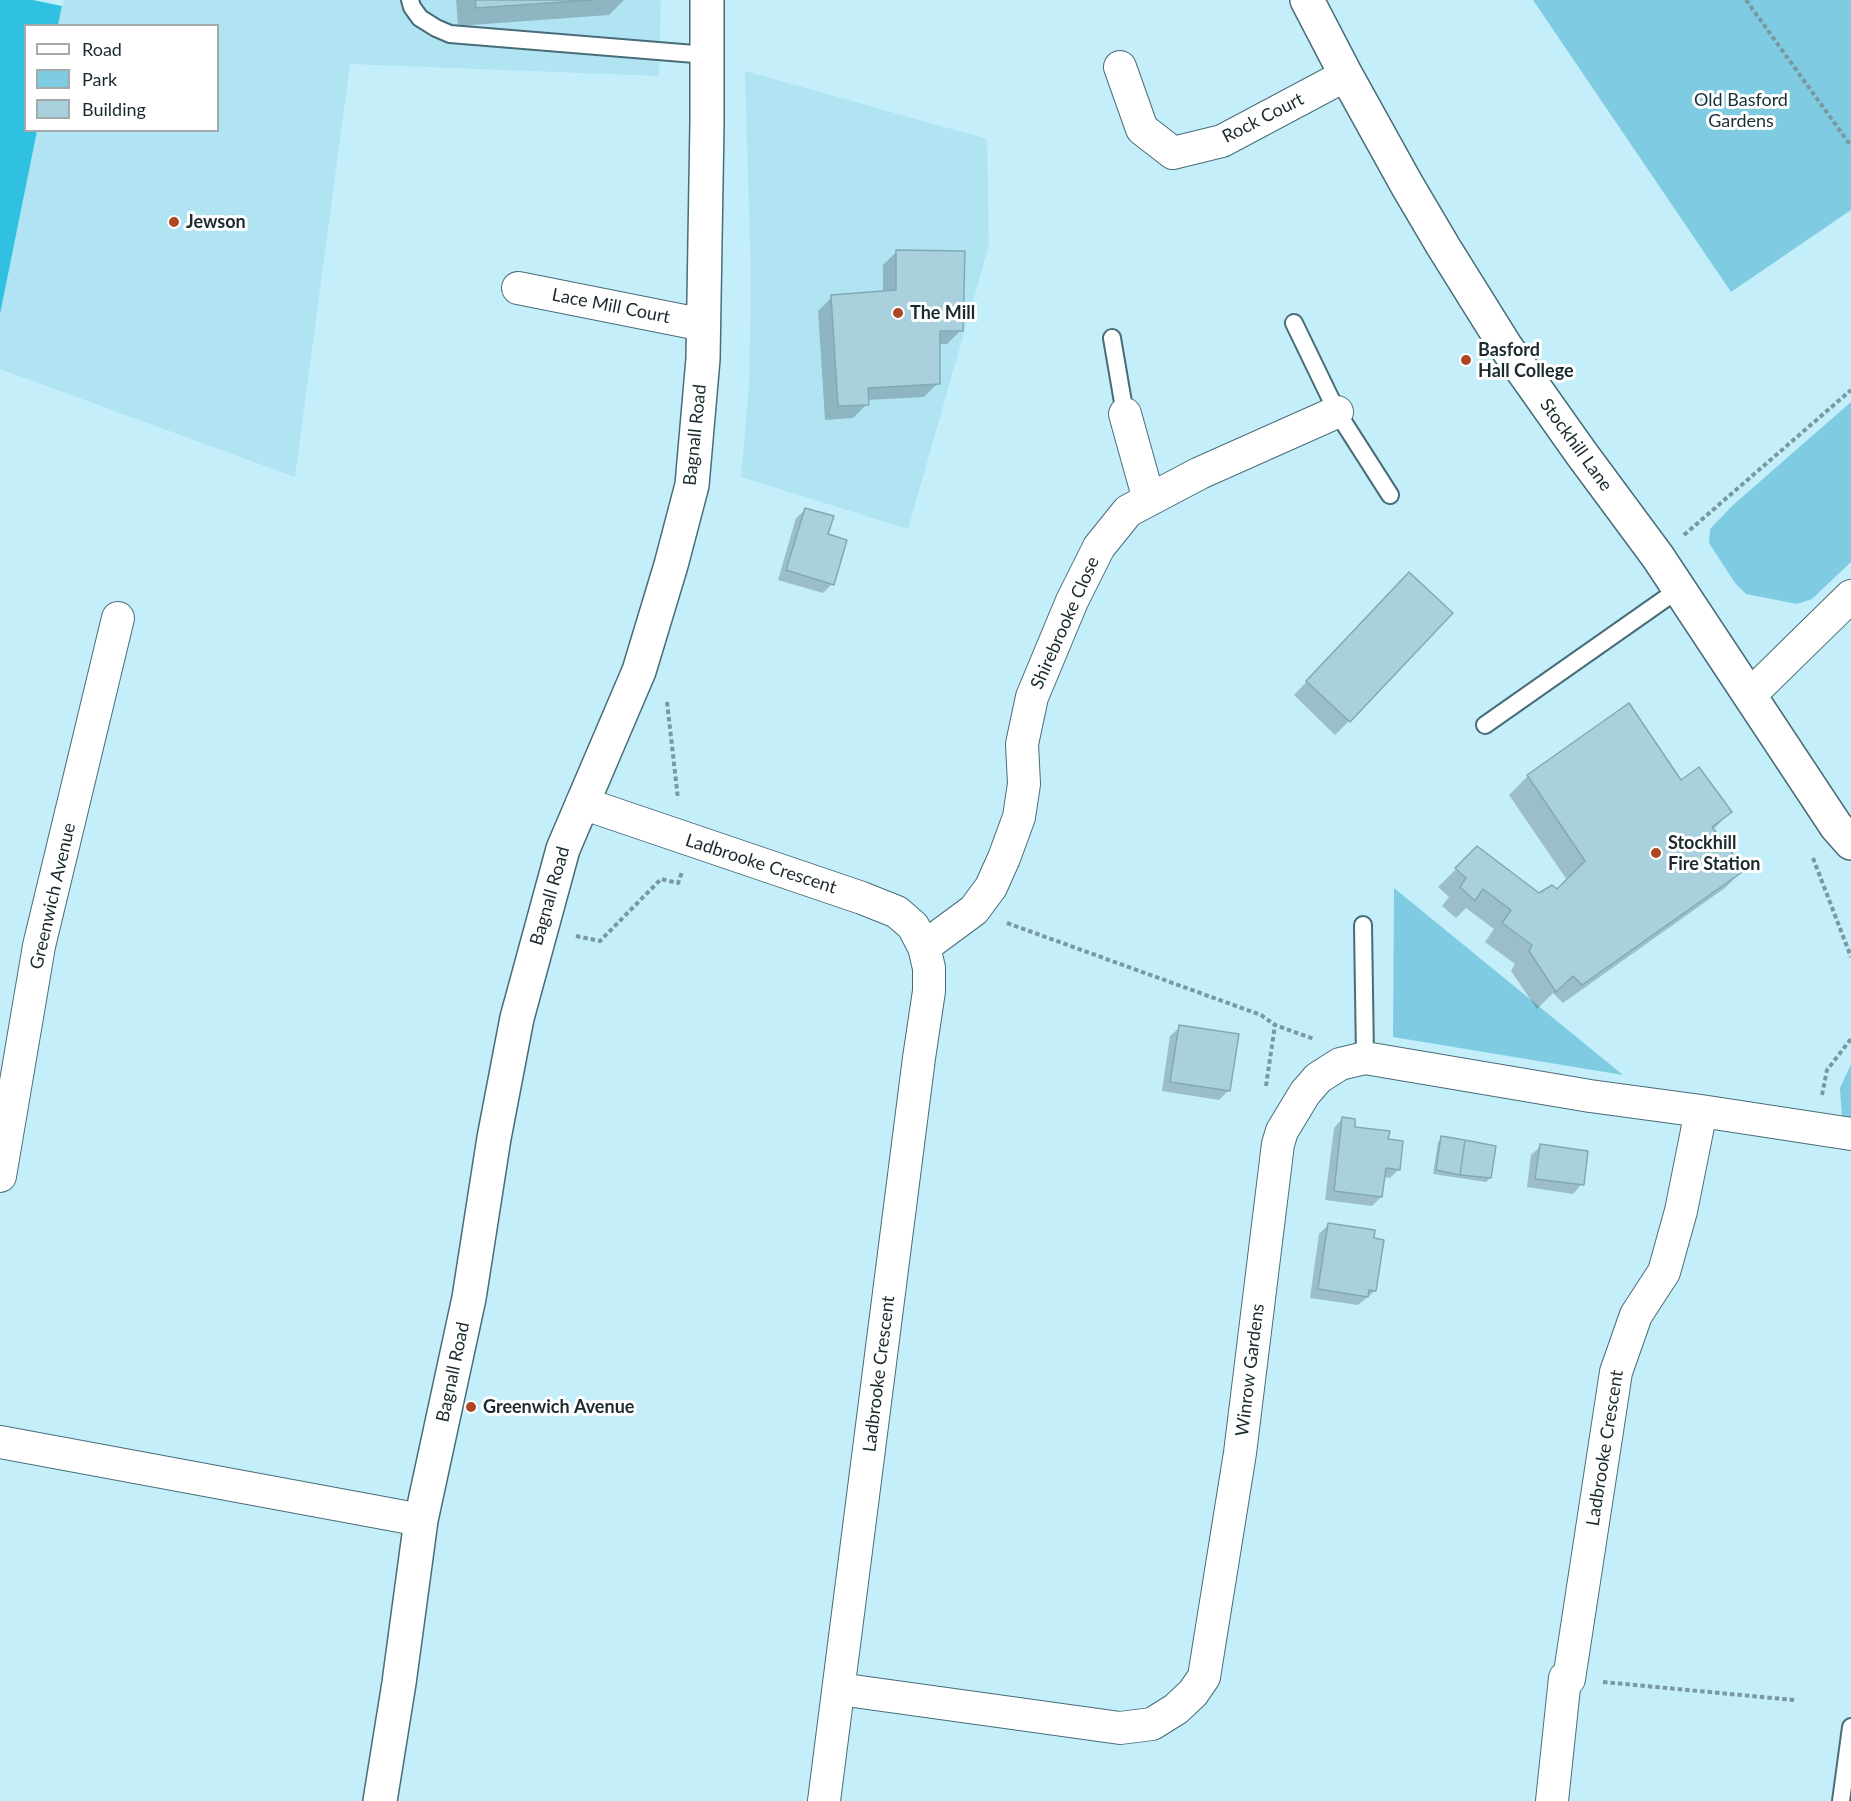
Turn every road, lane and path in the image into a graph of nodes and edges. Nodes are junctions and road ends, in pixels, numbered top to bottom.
1 (410, 0) edge
2 (706, 0) edge
3 (1307, 0) edge
4 (1746, 0) edge
5 (707, 55) junction
6 (1120, 67) dead end
7 (1346, 75) junction
8 (1851, 146) edge
9 (518, 288) dead end
10 (1294, 323) dead end
11 (704, 325) junction
12 (1112, 338) dead end
13 (1851, 390) edge
14 (1337, 412) junction
15 (1125, 414) joint
16 (1390, 495) dead end
17 (1149, 500) junction
18 (1658, 557) junction
19 (1679, 589) junction
20 (1851, 596) edge
21 (118, 618) dead end
22 (639, 671) junction
23 (1750, 695) junction
24 (1485, 725) dead end
25 (582, 804) junction
26 (1843, 834) edge
27 (695, 842) junction
28 (974, 910) junction
29 (1363, 926) dead end
30 (540, 928) junction
31 (924, 947) junction
32 (1851, 957) edge
33 (1851, 1039) edge
34 (1315, 1040) dead end
35 (1365, 1058) junction
36 (1701, 1111) junction
37 (1816, 1129) junction
38 (1851, 1134) edge
39 (0, 1176) edge
40 (0, 1442) edge
41 (421, 1520) junction
42 (1569, 1679) junction
43 (839, 1689) junction
44 (1794, 1700) dead end
45 (1851, 1727) edge
46 (380, 1801) edge
47 (824, 1801) edge
48 (1552, 1801) edge
49 (1841, 1801) edge

1 - 5 lane
2 - 5 street, Bagnall Road
3 - 7 street, Stockhill Lane
4 - 8 path
5 - 11 street, Bagnall Road
6 - 7 street, Rock Court
7 - 18 street, Stockhill Lane
9 - 11 street, Lace Mill Court
10 - 14 lane
11 - 22 street, Bagnall Road
12 - 15 lane
13 - 18 path
14 - 16 lane
14 - 17 street, Shirebrooke Close
15 - 17 street
17 - 28 street, Shirebrooke Close
18 - 19 street, Stockhill Lane
19 - 23 street, Stockhill Lane
19 - 24 lane
20 - 23 street
21 - 39 street, Greenwich Avenue
22 - 25 street, Bagnall Road
22 - 27 path
23 - 26 street, Stockhill Lane
25 - 27 street, Ladbrooke Crescent
25 - 30 street, Bagnall Road
26 - 32 path
27 - 30 path
27 - 31 street, Ladbrooke Crescent
28 - 31 street
28 - 34 path
29 - 35 lane
30 - 41 street, Bagnall Road
31 - 43 street, Ladbrooke Crescent
33 - 37 path
35 - 36 street, Winrow Gardens
35 - 43 street, Winrow Gardens
36 - 37 street
36 - 42 street, Ladbrooke Crescent
37 - 38 street
40 - 41 street
41 - 46 street, Bagnall Road
42 - 44 path
42 - 48 street, Ladbrooke Crescent
43 - 47 street, Ladbrooke Crescent
45 - 49 lane

